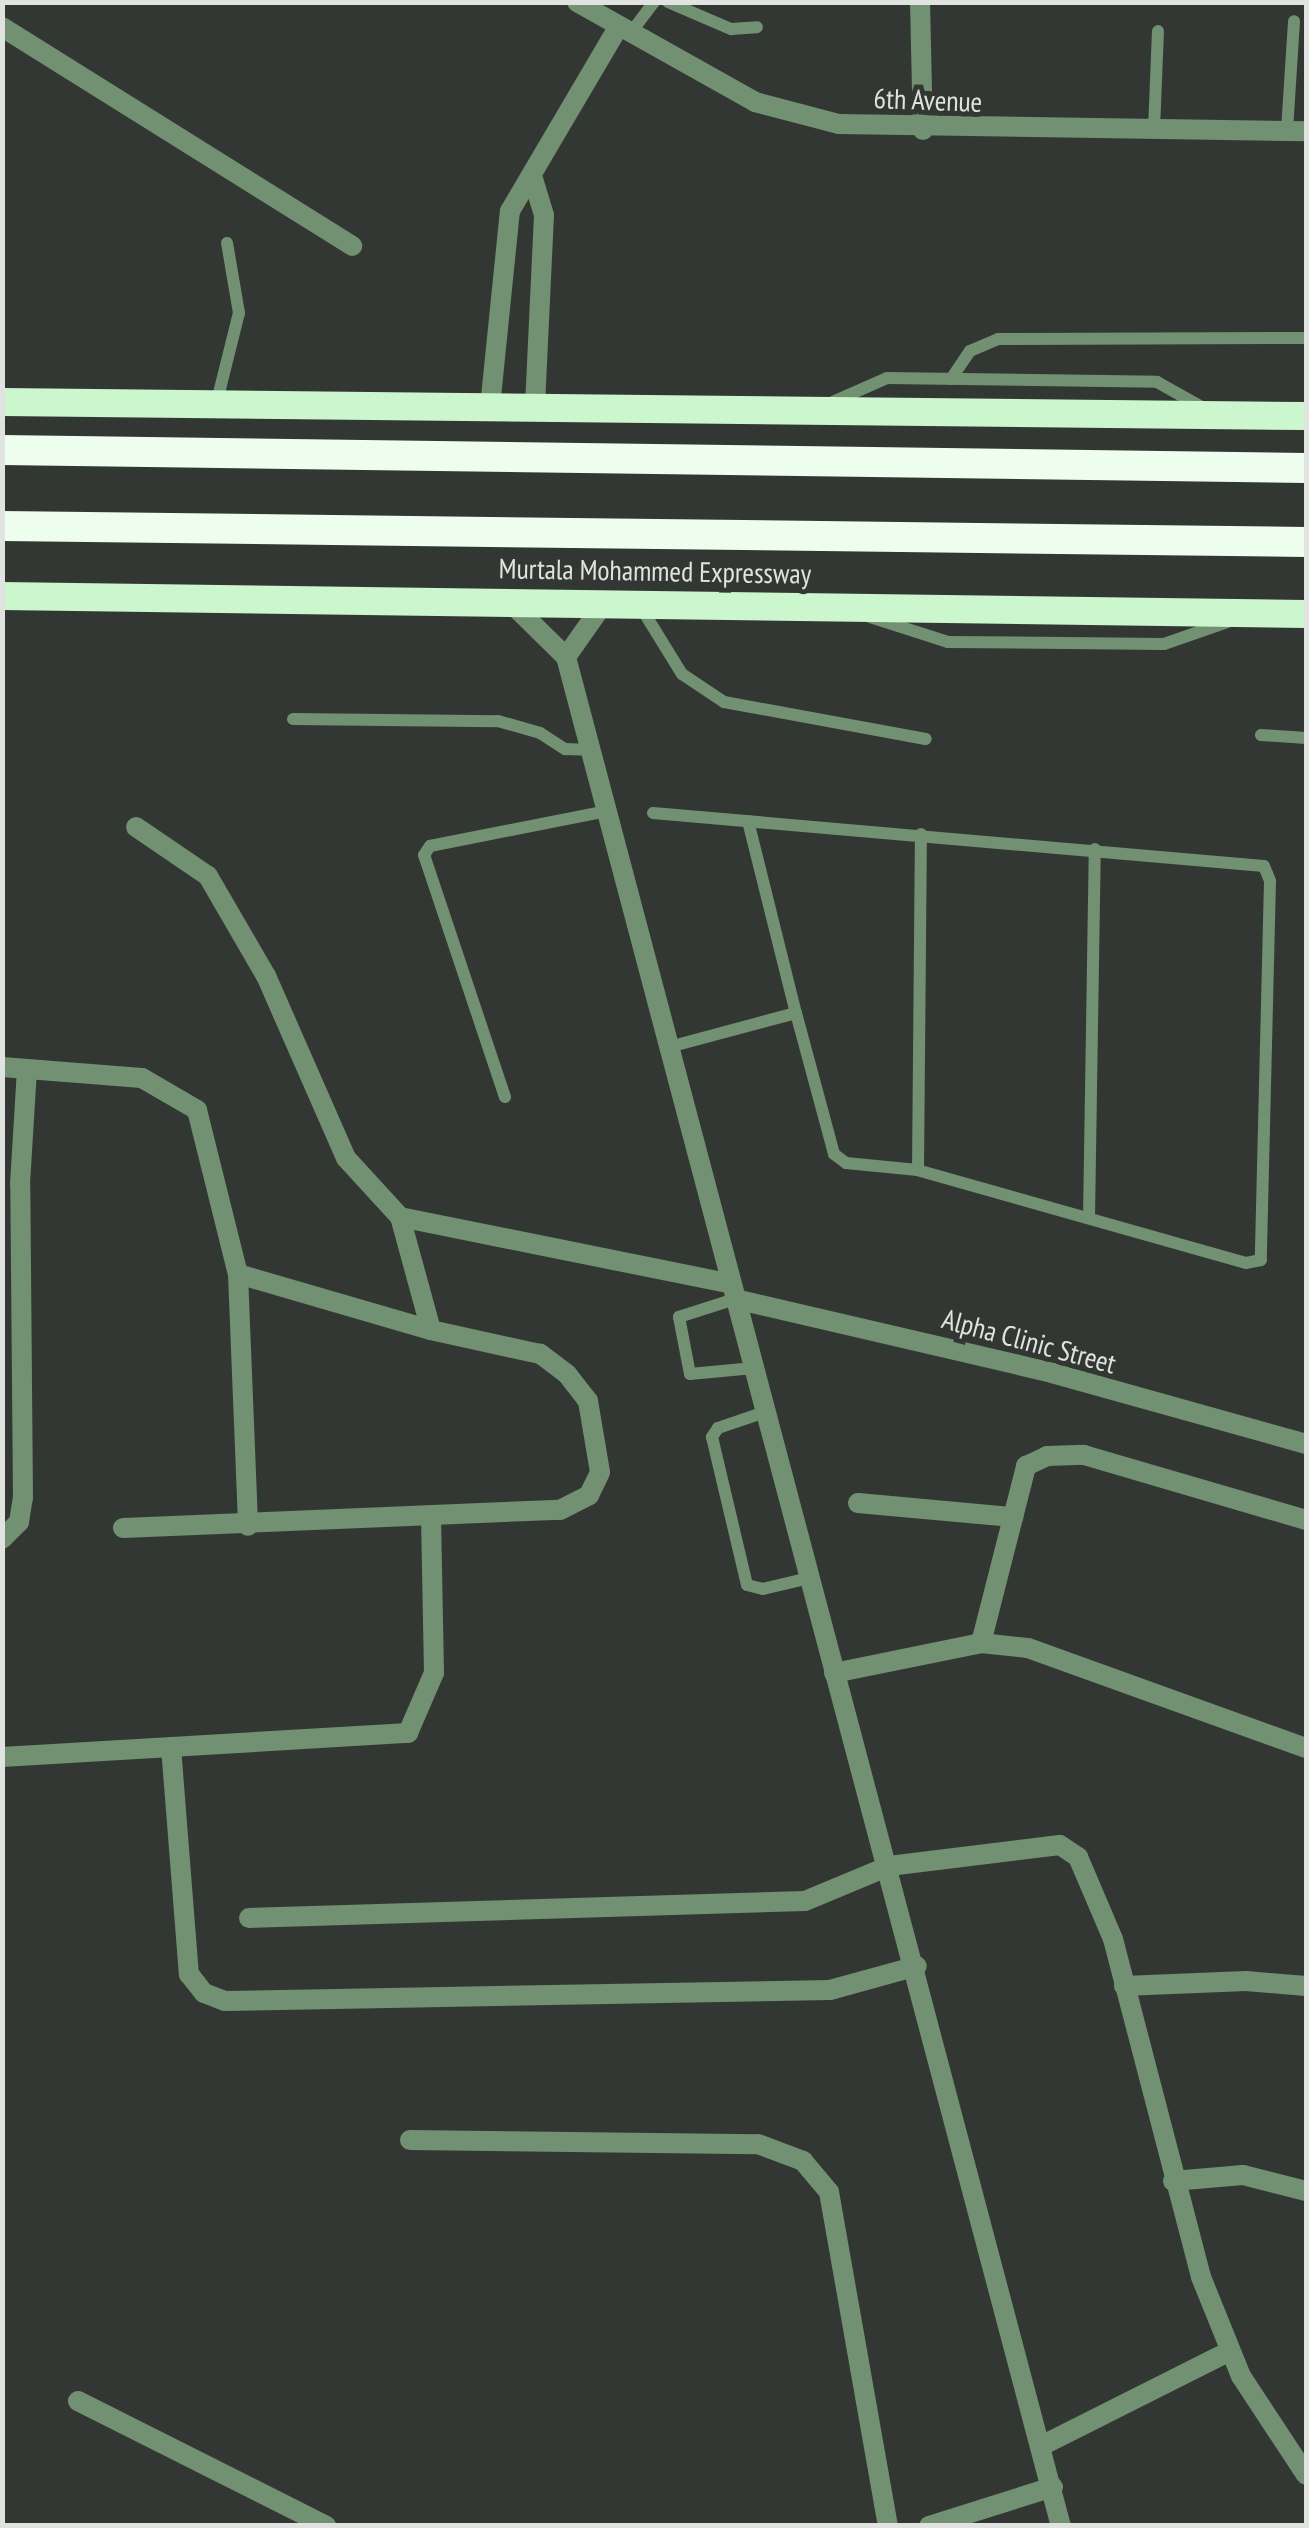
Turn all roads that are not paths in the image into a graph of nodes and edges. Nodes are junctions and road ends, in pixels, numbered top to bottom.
1 (577, 2) edge
2 (654, 2) edge
3 (668, 2) edge
4 (920, 2) edge
5 (1294, 22) dead end
6 (2, 27) edge
7 (757, 28) dead end
8 (1158, 31) dead end
9 (623, 32) junction
10 (923, 130) junction
11 (1154, 130) junction
12 (1297, 130) edge
13 (533, 178) junction
14 (227, 242) dead end
15 (352, 246) dead end
16 (1306, 338) edge
17 (951, 379) junction
18 (2, 402) edge
19 (216, 405) junction
20 (490, 408) junction
21 (535, 408) junction
22 (814, 411) junction
23 (1214, 415) junction
24 (1306, 416) edge
25 (2, 450) edge
26 (1306, 468) edge
27 (2, 526) edge
28 (1306, 542) edge
29 (2, 596) edge
30 (510, 602) junction
31 (604, 603) junction
32 (638, 604) junction
33 (1306, 614) edge
34 (566, 656) junction
35 (293, 719) dead end
36 (1261, 735) dead end
37 (1306, 738) edge
38 (926, 740) dead end
39 (590, 750) junction
40 (607, 812) junction
41 (653, 813) dead end
42 (748, 821) junction
43 (136, 826) dead end
44 (921, 834) junction
45 (1095, 849) junction
46 (796, 1013) junction
47 (669, 1047) junction
48 (2, 1067) edge
49 (27, 1071) junction
50 (505, 1097) dead end
51 (918, 1170) junction
52 (11, 1184) edge
53 (400, 1217) junction
54 (1089, 1218) junction
55 (238, 1274) junction
56 (733, 1292) junction
57 (431, 1330) junction
58 (754, 1368) junction
59 (12, 1394) edge
60 (765, 1412) junction
61 (1306, 1444) edge
62 (858, 1503) dead end
63 (431, 1518) junction
64 (1014, 1518) junction
65 (1306, 1520) edge
66 (248, 1526) junction
67 (123, 1528) dead end
68 (2, 1539) edge
69 (809, 1578) junction
70 (981, 1643) junction
71 (834, 1672) junction
72 (171, 1747) junction
73 (1306, 1748) edge
74 (2, 1757) edge
75 (889, 1866) junction
76 (249, 1918) dead end
77 (918, 1966) junction
78 (1124, 1986) junction
79 (1306, 1986) edge
80 (410, 2140) dead end
81 (1174, 2181) junction
82 (1306, 2190) edge
83 (1230, 2351) junction
84 (78, 2401) dead end
85 (1045, 2444) junction
86 (1306, 2475) edge
87 (1053, 2487) junction
88 (326, 2526) edge
89 (888, 2526) edge
90 (929, 2526) edge
91 (1062, 2526) edge

1 - 9 street, 6th Avenue
2 - 9 lane
3 - 7 lane
4 - 10 street
5 - 12 lane
6 - 15 street
8 - 11 lane
9 - 10 street, 6th Avenue
9 - 13 street
10 - 11 street, 6th Avenue
11 - 12 street, 6th Avenue
13 - 20 street
13 - 21 street
14 - 19 lane
16 - 17 lane
17 - 22 lane
17 - 23 lane
18 - 19 highway
19 - 20 highway
20 - 21 highway
21 - 22 highway
22 - 23 highway
23 - 24 highway
25 - 26 highway
27 - 28 highway, Murtala Mohammed Expressway
29 - 30 highway, Murtala Mohammed Expressway
30 - 31 highway, Murtala Mohammed Expressway
30 - 34 street
31 - 32 highway, Murtala Mohammed Expressway
31 - 34 street
32 - 33 highway, Murtala Mohammed Expressway
32 - 38 lane
34 - 39 street
35 - 39 lane
36 - 37 lane
39 - 40 street
40 - 47 street
40 - 50 lane
41 - 42 lane
42 - 44 lane
42 - 46 lane
43 - 53 street
44 - 45 lane
44 - 51 lane
45 - 54 lane
45 - 54 lane
46 - 47 lane
46 - 51 lane
47 - 56 street
48 - 49 street
49 - 52 street
49 - 55 street
51 - 54 lane
52 - 59 street
53 - 56 street, Alpha Clinic Street
53 - 57 street
55 - 57 street
55 - 66 street
56 - 58 street
56 - 58 lane
56 - 61 street, Alpha Clinic Street
57 - 63 street
58 - 60 street
59 - 68 street
60 - 69 street
60 - 69 lane
62 - 64 street
63 - 66 street
63 - 72 street
64 - 65 street
64 - 70 street
66 - 67 street
69 - 71 street
70 - 71 street
70 - 73 street
71 - 75 street
72 - 74 street
72 - 77 street
75 - 76 street
75 - 77 street
75 - 78 street
77 - 85 street
78 - 79 street
78 - 81 street
80 - 89 street
81 - 82 street
81 - 83 street
83 - 85 street
83 - 86 street
84 - 88 street
85 - 87 street
87 - 90 street
87 - 91 street

